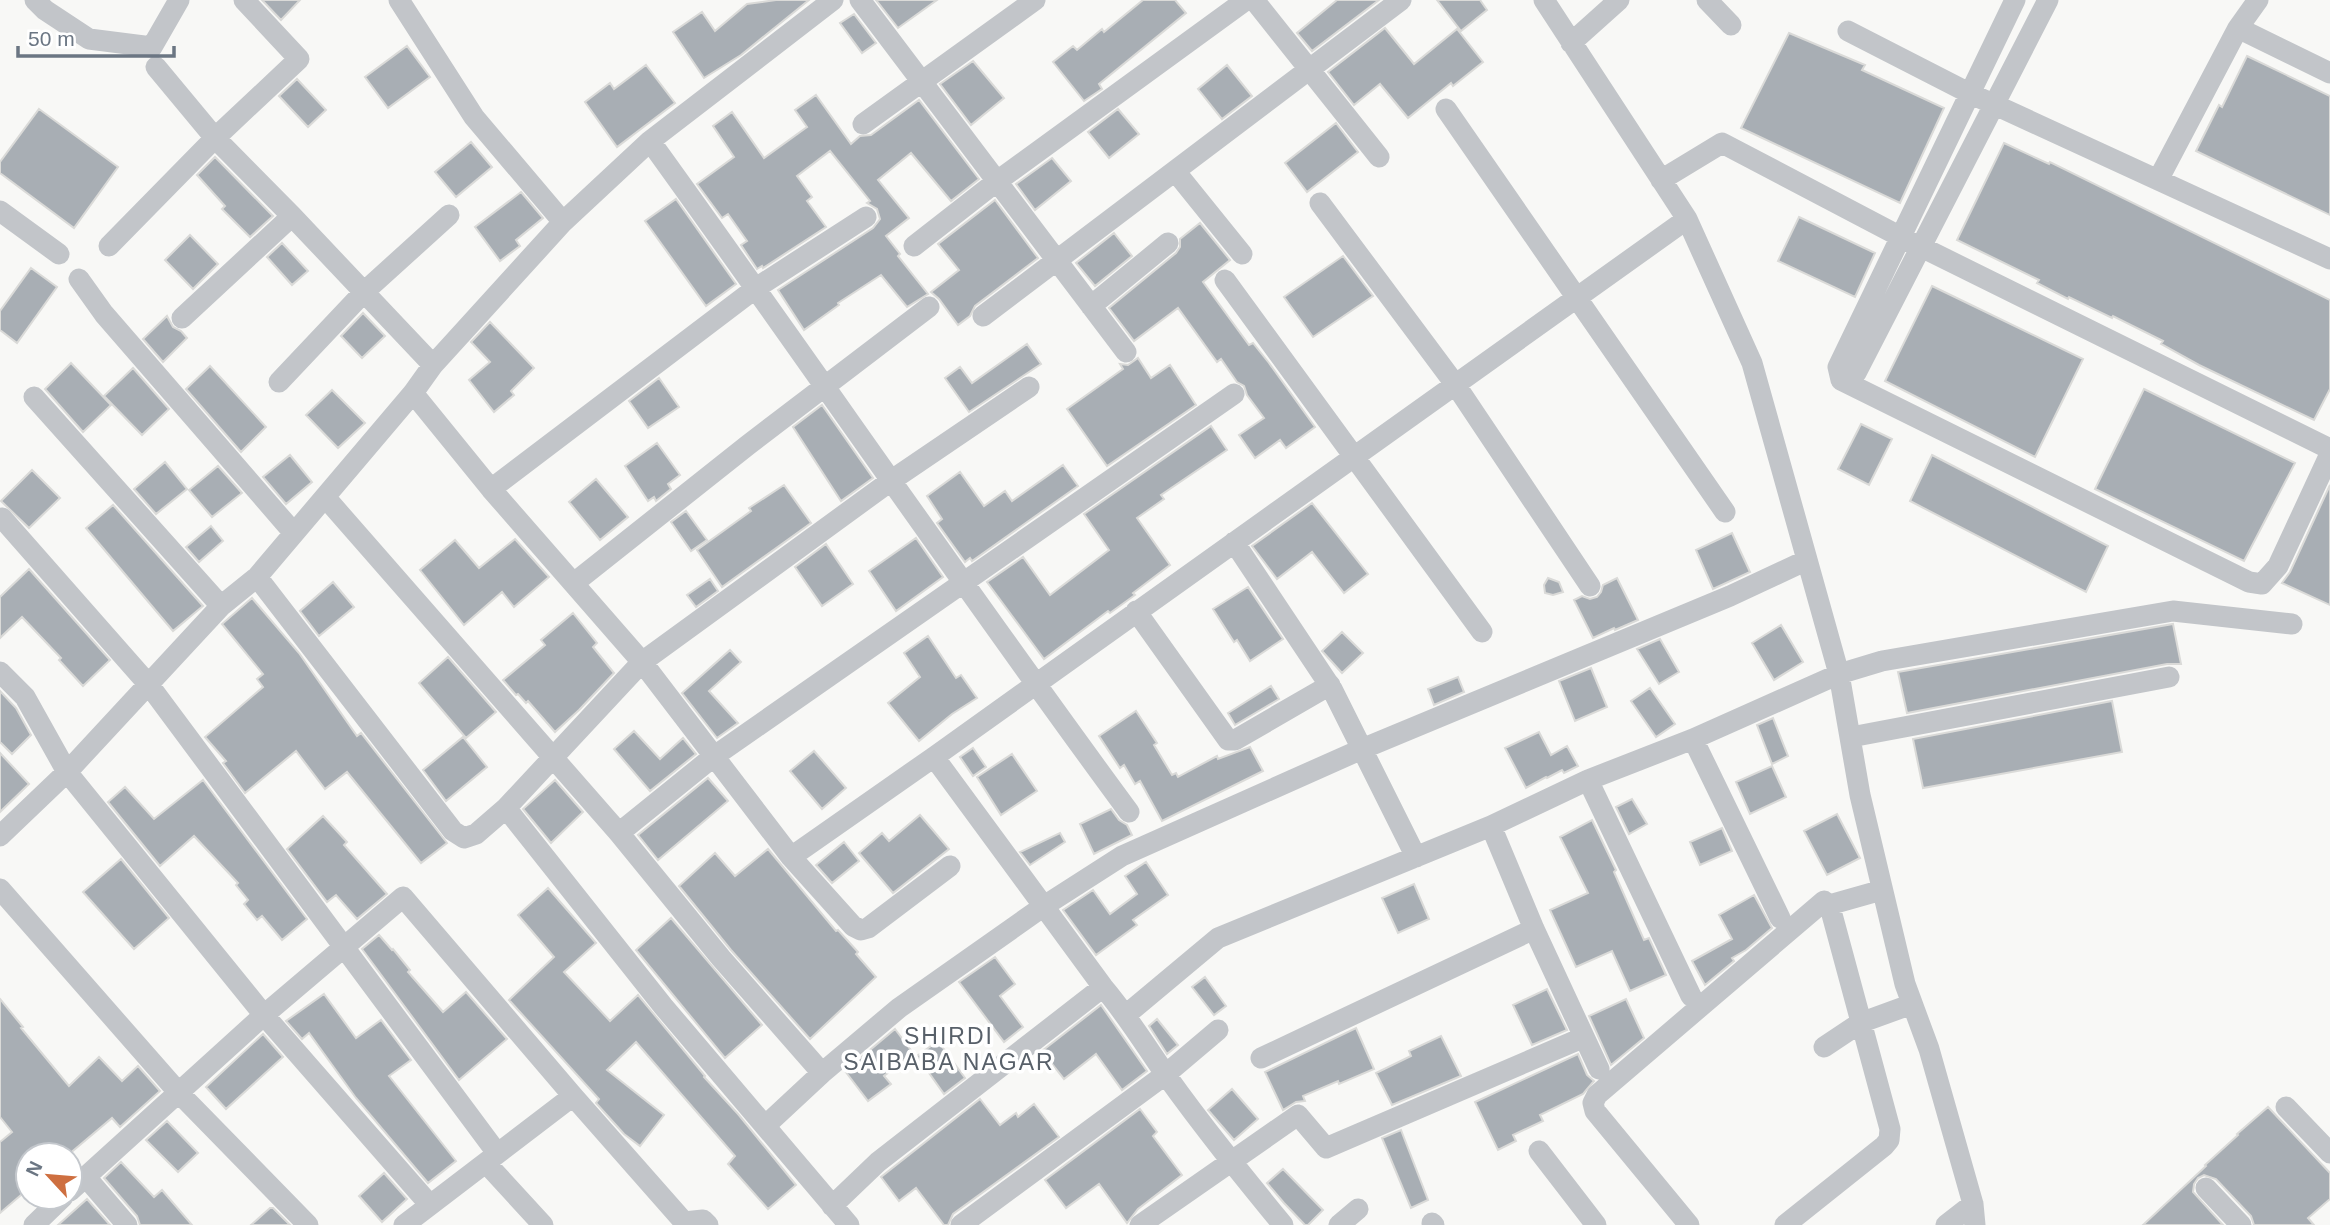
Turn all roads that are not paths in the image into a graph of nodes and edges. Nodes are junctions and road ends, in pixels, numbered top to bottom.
1 (35, 0) edge
2 (179, 0) edge
3 (244, 0) edge
4 (399, 0) edge
5 (833, 0) edge
6 (860, 0) edge
7 (1035, 0) edge
8 (1246, 0) edge
9 (1254, 0) edge
10 (1401, 0) edge
11 (1544, 0) edge
12 (1619, 0) edge
13 (1707, 0) edge
14 (2015, 0) edge
15 (2048, 0) edge
16 (2258, 0) edge
17 (1731, 25) dead end
18 (2238, 28) junction
19 (1849, 31) dead end
20 (1571, 43) junction
21 (156, 67) dead end
22 (1309, 70) junction
23 (2330, 74) edge
24 (922, 81) junction
25 (1969, 93) junction
26 (1994, 104) junction
27 (1446, 109) dead end
28 (863, 124) dead end
29 (215, 138) junction
30 (650, 141) junction
31 (1379, 156) dead end
32 (1175, 171) junction
33 (1661, 180) junction
34 (2158, 180) junction
35 (996, 182) junction
36 (1320, 203) dead end
37 (0, 211) edge
38 (449, 215) dead end
39 (292, 216) junction
40 (866, 217) dead end
41 (1687, 219) junction
42 (563, 222) junction
43 (1901, 237) junction
44 (1168, 243) dead end
45 (109, 246) dead end
46 (914, 246) dead end
47 (1921, 247) junction
48 (59, 254) dead end
49 (1242, 254) dead end
50 (1056, 259) junction
51 (2330, 259) edge
52 (79, 279) dead end
53 (1224, 280) dead end
54 (756, 288) junction
55 (363, 292) junction
56 (1578, 297) junction
57 (1091, 306) junction
58 (929, 307) dead end
59 (983, 316) dead end
60 (182, 318) dead end
61 (1126, 352) dead end
62 (433, 365) junction
63 (1841, 380) junction
64 (279, 382) dead end
65 (1455, 384) junction
66 (825, 386) junction
67 (1029, 387) dead end
68 (413, 393) junction
69 (1234, 394) dead end
70 (34, 397) dead end
71 (2330, 452) edge
72 (1353, 457) junction
73 (892, 480) junction
74 (491, 489) junction
75 (325, 497) junction
76 (1725, 512) dead end
77 (2, 518) dead end
78 (293, 532) junction
79 (1234, 542) junction
80 (1807, 560) junction
81 (257, 577) junction
82 (964, 582) junction
83 (574, 583) junction
84 (1590, 586) dead end
85 (221, 606) junction
86 (1136, 611) junction
87 (2292, 624) dead end
88 (1482, 632) dead end
89 (642, 662) junction
90 (0, 672) edge
91 (1839, 674) junction
92 (2169, 677) dead end
93 (1034, 684) junction
94 (149, 685) junction
95 (1329, 685) junction
96 (1851, 737) junction
97 (1693, 739) junction
98 (1362, 749) junction
99 (713, 757) junction
100 (934, 757) junction
101 (553, 760) junction
102 (67, 772) junction
103 (1588, 780) junction
104 (506, 808) junction
105 (1129, 812) dead end
106 (1491, 826) junction
107 (618, 833) junction
108 (0, 836) edge
109 (791, 857) junction
110 (1416, 857) junction
111 (950, 866) dead end
112 (0, 889) edge
113 (1882, 890) junction
114 (1829, 905) junction
115 (1044, 906) junction
116 (1780, 918) dead end
117 (1534, 929) junction
118 (343, 948) junction
119 (1103, 987) junction
120 (1691, 996) dead end
121 (1912, 1004) junction
122 (1127, 1014) junction
123 (264, 1015) junction
124 (1860, 1023) junction
125 (1218, 1030) dead end
126 (1582, 1038) junction
127 (1824, 1047) dead end
128 (1261, 1058) dead end
129 (1598, 1069) dead end
130 (822, 1073) junction
131 (1166, 1074) junction
132 (179, 1093) junction
133 (573, 1096) junction
134 (2286, 1107) dead end
135 (765, 1126) junction
136 (1539, 1151) dead end
137 (2330, 1153) edge
138 (492, 1158) junction
139 (1230, 1161) junction
140 (84, 1179) edge
141 (2206, 1188) dead end
142 (84, 1189) edge
143 (430, 1205) junction
144 (832, 1206) junction
145 (1358, 1209) dead end
146 (49, 1211) edge
147 (1974, 1214) edge
148 (34, 1225) edge
149 (127, 1225) edge
150 (308, 1225) edge
151 (404, 1225) edge
152 (543, 1225) edge
153 (708, 1225) edge
154 (849, 1225) edge
155 (961, 1225) edge
156 (1140, 1225) edge
157 (1283, 1225) edge
158 (1339, 1225) edge
159 (1597, 1225) edge
160 (1689, 1225) edge
161 (1785, 1225) edge
162 (1946, 1225) edge
163 (2241, 1225) edge

1 - 2 street
3 - 29 street
4 - 42 street
5 - 30 street
6 - 24 street
7 - 24 street
8 - 35 street
9 - 22 street
10 - 22 street
11 - 20 street
12 - 20 street
13 - 17 street
14 - 25 street
15 - 26 street
16 - 18 street
18 - 23 street
18 - 34 street
19 - 25 street
20 - 33 street
21 - 29 street
22 - 31 street
22 - 32 street
24 - 28 street
24 - 35 street
25 - 26 street
25 - 43 street
26 - 34 street
26 - 47 street
27 - 56 street
29 - 39 street
29 - 45 street
30 - 42 street
30 - 54 street
32 - 49 street
32 - 50 street
33 - 41 street
33 - 43 street
34 - 51 street
35 - 46 street
35 - 50 street
36 - 65 street
37 - 48 street
38 - 55 street
39 - 55 street
39 - 60 street
40 - 54 street
41 - 56 street
41 - 80 street
42 - 62 street
43 - 47 street
43 - 63 street
44 - 57 street
47 - 63 street
47 - 71 street
50 - 57 street
50 - 59 street
52 - 78 street
53 - 72 street
54 - 66 street
54 - 74 street
55 - 62 street
55 - 64 street
56 - 65 street
56 - 76 street
57 - 61 street
58 - 66 street
62 - 68 street
63 - 71 street
65 - 72 street
65 - 84 street
66 - 73 street
66 - 83 street
67 - 73 street
68 - 74 street
68 - 75 street
69 - 82 street
70 - 85 street
72 - 79 street
72 - 88 street
73 - 82 street
73 - 89 street
74 - 83 street
75 - 78 street
75 - 101 street
77 - 94 street
78 - 81 street
79 - 86 street
79 - 95 street
80 - 91 street
80 - 98 street
81 - 85 street
81 - 104 street
82 - 93 street
82 - 99 street
83 - 89 street
85 - 94 street
86 - 93 street
86 - 95 street
87 - 91 street
89 - 99 street
89 - 101 street
90 - 102 street
91 - 96 street
91 - 97 street
92 - 96 street
93 - 100 street
93 - 105 street
94 - 102 street
94 - 118 street
95 - 98 street
96 - 113 street
97 - 103 street
97 - 116 street
98 - 110 street
98 - 115 street
99 - 107 street
99 - 109 street
100 - 109 street
100 - 115 street
101 - 104 street
101 - 107 street
102 - 108 street
102 - 123 street
103 - 106 street
103 - 120 street
104 - 135 street
106 - 110 street
106 - 117 street
107 - 130 street
109 - 111 street
110 - 122 street
112 - 132 street
113 - 114 street
113 - 121 street
114 - 124 street
114 - 160 street
115 - 119 street
115 - 130 street
117 - 126 street
117 - 128 street
118 - 123 street
118 - 133 street
118 - 138 street
119 - 122 street
119 - 144 street
121 - 124 street
121 - 147 street
122 - 131 street
123 - 132 street
123 - 143 street
124 - 127 street
124 - 161 street
125 - 131 street
126 - 129 street
126 - 139 street
130 - 135 street
131 - 139 street
131 - 155 street
132 - 140 street
132 - 150 street
133 - 138 street
133 - 153 street
134 - 137 street
135 - 144 street
136 - 159 street
138 - 143 street
138 - 152 street
139 - 156 street
139 - 157 street
141 - 163 street
142 - 149 street
143 - 151 street
144 - 154 street
145 - 158 street
146 - 148 street
147 - 162 street

